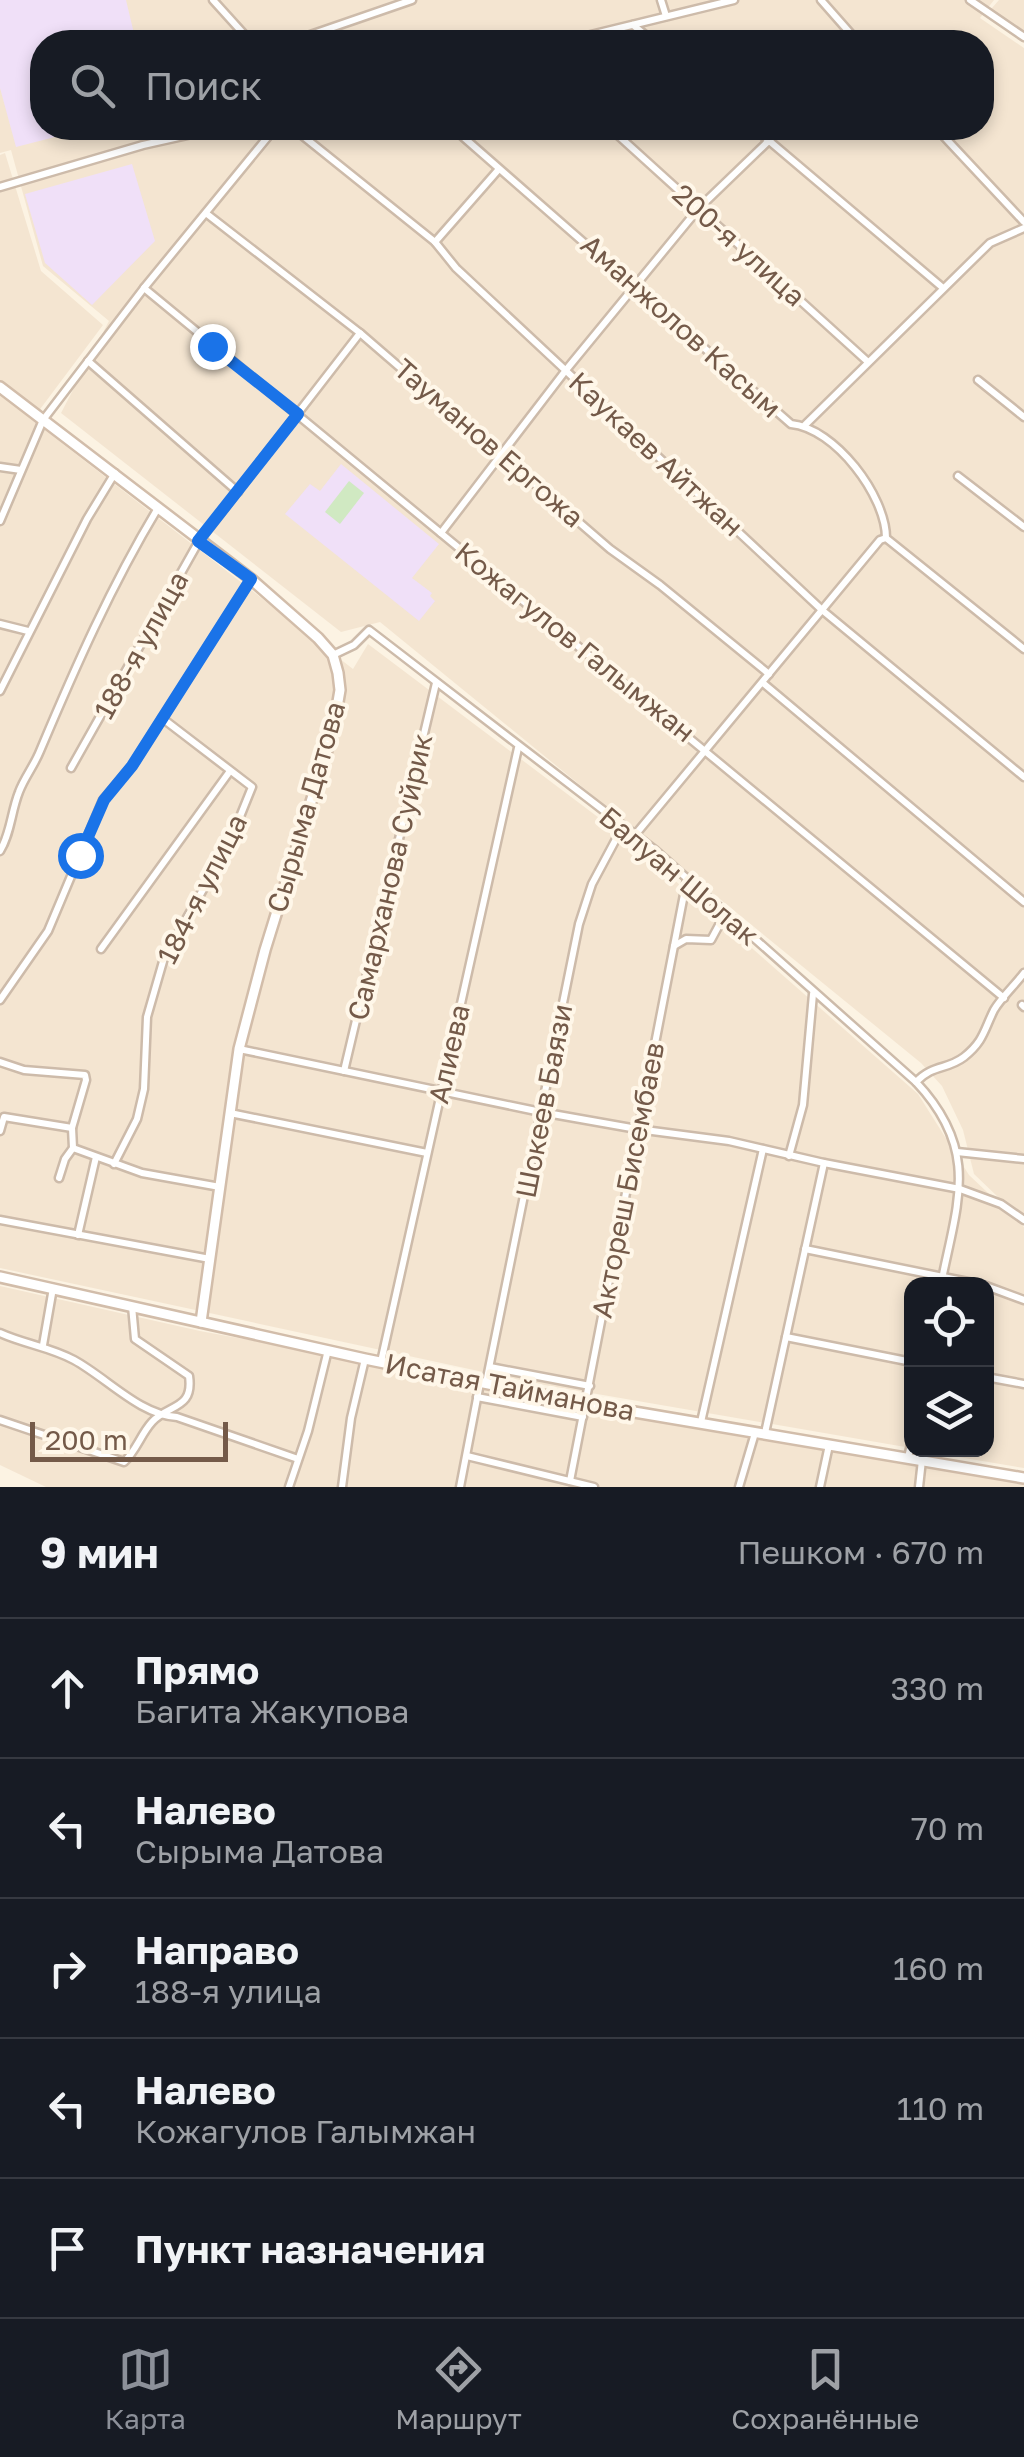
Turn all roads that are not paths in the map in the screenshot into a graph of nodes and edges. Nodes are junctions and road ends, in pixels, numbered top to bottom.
1 (213, 0) edge
2 (412, 0) edge
3 (661, 0) edge
4 (734, 0) edge
5 (821, 0) edge
6 (970, 0) edge
7 (666, 16) junction
8 (632, 24) junction
9 (239, 30) edge
10 (325, 30) edge
11 (609, 30) edge
12 (639, 30) edge
13 (847, 30) edge
14 (1024, 37) edge
15 (168, 140) edge
16 (266, 140) edge
17 (308, 140) edge
18 (466, 140) edge
19 (623, 140) edge
20 (768, 140) joint
21 (947, 140) edge
22 (499, 169) junction
23 (0, 187) edge
24 (699, 208) junction
25 (207, 214) junction
26 (1024, 225) edge
27 (435, 242) junction
28 (634, 286) junction
29 (144, 288) junction
30 (942, 288) junction
31 (360, 333) junction
32 (88, 361) junction
33 (868, 362) junction
34 (566, 370) junction
35 (978, 380) dead end
36 (0, 387) edge
37 (298, 414) junction
38 (1024, 417) edge
39 (43, 420) junction
40 (804, 425) junction
41 (503, 453) junction
42 (0, 467) edge
43 (20, 470) junction
44 (115, 473) junction
45 (958, 476) dead end
46 (238, 492) junction
47 (158, 508) junction
48 (0, 520) edge
49 (1024, 527) edge
50 (441, 533) junction
51 (886, 538) junction
52 (198, 541) junction
53 (251, 579) junction
54 (822, 610) junction
55 (0, 624) edge
56 (28, 631) junction
57 (1024, 648) edge
58 (333, 655) junction
59 (768, 674) junction
60 (436, 683) junction
61 (763, 684) junction
62 (0, 691) edge
63 (162, 718) junction
64 (518, 747) junction
65 (706, 750) junction
66 (72, 768) dead end
67 (230, 772) junction
68 (1024, 777) edge
69 (623, 826) junction
70 (635, 835) junction
71 (0, 851) edge
72 (687, 879) junction
73 (1024, 902) edge
74 (725, 914) junction
75 (673, 947) junction
76 (101, 949) dead end
77 (1024, 973) edge
78 (813, 992) junction
79 (1004, 998) junction
80 (0, 1000) edge
81 (239, 1049) junction
82 (0, 1062) edge
83 (344, 1070) junction
84 (916, 1082) junction
85 (441, 1090) junction
86 (542, 1112) junction
87 (229, 1113) junction
88 (72, 1128) junction
89 (637, 1129) junction
90 (0, 1132) edge
91 (72, 1148) junction
92 (762, 1149) junction
93 (956, 1152) junction
94 (427, 1153) junction
95 (790, 1156) junction
96 (96, 1158) junction
97 (1024, 1158) edge
98 (824, 1163) junction
99 (114, 1164) junction
100 (59, 1178) dead end
101 (220, 1187) junction
102 (960, 1189) junction
103 (0, 1220) edge
104 (1024, 1220) edge
105 (78, 1235) junction
106 (805, 1249) junction
107 (210, 1259) junction
108 (0, 1277) edge
109 (925, 1277) edge
110 (943, 1277) edge
111 (53, 1288) junction
112 (994, 1289) edge
113 (1024, 1300) edge
114 (132, 1306) junction
115 (201, 1322) junction
116 (0, 1333) edge
117 (786, 1337) junction
118 (42, 1345) junction
119 (328, 1350) junction
120 (365, 1358) junction
121 (904, 1360) edge
122 (381, 1362) junction
123 (490, 1367) junction
124 (994, 1378) edge
125 (483, 1383) junction
126 (1024, 1384) edge
127 (590, 1386) junction
128 (477, 1397) junction
129 (587, 1404) junction
130 (160, 1416) junction
131 (584, 1417) junction
132 (0, 1420) edge
133 (701, 1422) junction
134 (760, 1432) junction
135 (829, 1444) junction
136 (467, 1456) junction
137 (908, 1458) joint
138 (298, 1459) junction
139 (922, 1460) junction
140 (1024, 1478) edge
141 (570, 1481) junction
142 (289, 1487) edge
143 (342, 1487) edge
144 (460, 1487) edge
145 (594, 1487) edge
146 (739, 1487) edge
147 (820, 1487) edge
148 (919, 1487) edge

1 - 9 street
2 - 10 street
3 - 7 street
4 - 7 street
5 - 13 street
6 - 14 street
7 - 8 street
8 - 11 street
8 - 12 street
15 - 23 street
16 - 25 street
17 - 27 street, Каукаев Айтжан
18 - 22 street, Аманжолов Касым
19 - 24 street, 200-я улица
20 - 24 street
20 - 30 street
21 - 26 street
22 - 27 street
22 - 28 street, Аманжолов Касым
24 - 28 street
24 - 33 street, 200-я улица
25 - 29 street
25 - 31 street, Тауманов Ергожа
26 - 30 street
27 - 34 street, Каукаев Айтжан
28 - 34 street
28 - 40 street, Аманжолов Касым
29 - 32 street
29 - 37 street, Кожагулов Галымжан
30 - 33 street
31 - 37 street, 188-я улица
31 - 41 street, Тауманов Ергожа
32 - 39 street
32 - 46 street
33 - 40 street
34 - 41 street
34 - 54 street, Каукаев Айтжан
35 - 38 street
36 - 39 street
37 - 46 street, 188-я улица
37 - 50 street, Кожагулов Галымжан
39 - 43 street
39 - 44 street
40 - 51 street, Аманжолов Касым
41 - 50 street
41 - 59 street, Тауманов Ергожа
42 - 43 street
43 - 48 street
44 - 47 street
44 - 56 street
45 - 49 street
46 - 52 street, 188-я улица
47 - 52 street
47 - 71 street, 188-я улица
50 - 65 street, Кожагулов Галымжан
51 - 54 street
51 - 57 street
52 - 53 street
52 - 66 street, 188-я улица
53 - 58 street
53 - 63 street
54 - 59 street
54 - 68 street, Каукаев Айтжан
55 - 56 street
56 - 62 street
58 - 60 street, Балуан Шолак
58 - 81 street, Сырыма Датова
59 - 61 street
60 - 64 street, Балуан Шолак
60 - 83 street, Самарханова Суйрик
61 - 65 street
61 - 73 street
63 - 67 street
63 - 80 street
64 - 69 street, Балуан Шолак
64 - 85 street, Алиева
65 - 70 street
65 - 79 street, Кожагулов Галымжан
67 - 76 street
67 - 99 street, 184-я улица
69 - 70 street, Балуан Шолак
69 - 86 street, Шокеев Баязи
70 - 72 street, Балуан Шолак
72 - 74 street, Балуан Шолак
72 - 75 street, Актореш Бисембаев
74 - 75 street
74 - 78 street, Балуан Шолак
75 - 89 street, Актореш Бисембаев
77 - 79 street
78 - 84 street, Балуан Шолак
78 - 95 street
79 - 84 street
81 - 83 street
81 - 87 street, Сырыма Датова
82 - 88 street
83 - 85 street
84 - 93 street, Балуан Шолак
85 - 86 street
85 - 94 street, Алиева
86 - 89 street
86 - 123 street, Шокеев Баязи
87 - 94 street
87 - 101 street, Сырыма Датова
88 - 90 street
88 - 91 street
89 - 92 street
89 - 127 street, Актореш Бисембаев
91 - 96 street
91 - 100 street
92 - 95 street
92 - 133 street
93 - 97 street
93 - 102 street, Балуан Шолак
94 - 122 street, Алиева
95 - 98 street
96 - 99 street
96 - 105 street
98 - 102 street
98 - 106 street
99 - 101 street
101 - 107 street, Сырыма Датова
102 - 104 street
102 - 110 street, Балуан Шолак
103 - 105 street
105 - 107 street
106 - 109 street
106 - 117 street
107 - 115 street, Сырыма Датова
108 - 111 street, Исатая Тайманова
111 - 114 street, Исатая Тайманова
111 - 118 street
112 - 113 street
114 - 115 street, Исатая Тайманова
114 - 130 street
115 - 119 street, Исатая Тайманова
116 - 118 street
117 - 121 street
117 - 134 street
118 - 130 street
119 - 120 street, Исатая Тайманова
119 - 138 street
120 - 122 street, Исатая Тайманова
120 - 143 street
122 - 125 street, Исатая Тайманова
123 - 125 street, Шокеев Баязи
123 - 127 street
124 - 126 street
125 - 128 street, Шокеев Баязи
125 - 129 street, Исатая Тайманова
127 - 129 street, Актореш Бисембаев
128 - 131 street
128 - 136 street, Шокеев Баязи
129 - 131 street, Актореш Бисембаев
129 - 133 street, Исатая Тайманова
130 - 132 street
130 - 138 street
131 - 141 street, Актореш Бисембаев
133 - 134 street, Исатая Тайманова
134 - 135 street, Исатая Тайманова
134 - 146 street
135 - 137 street, Исатая Тайманова
135 - 147 street
136 - 141 street
136 - 144 street, Шокеев Баязи
137 - 139 street, Исатая Тайманова
138 - 142 street
139 - 140 street, Исатая Тайманова
139 - 148 street
141 - 145 street

